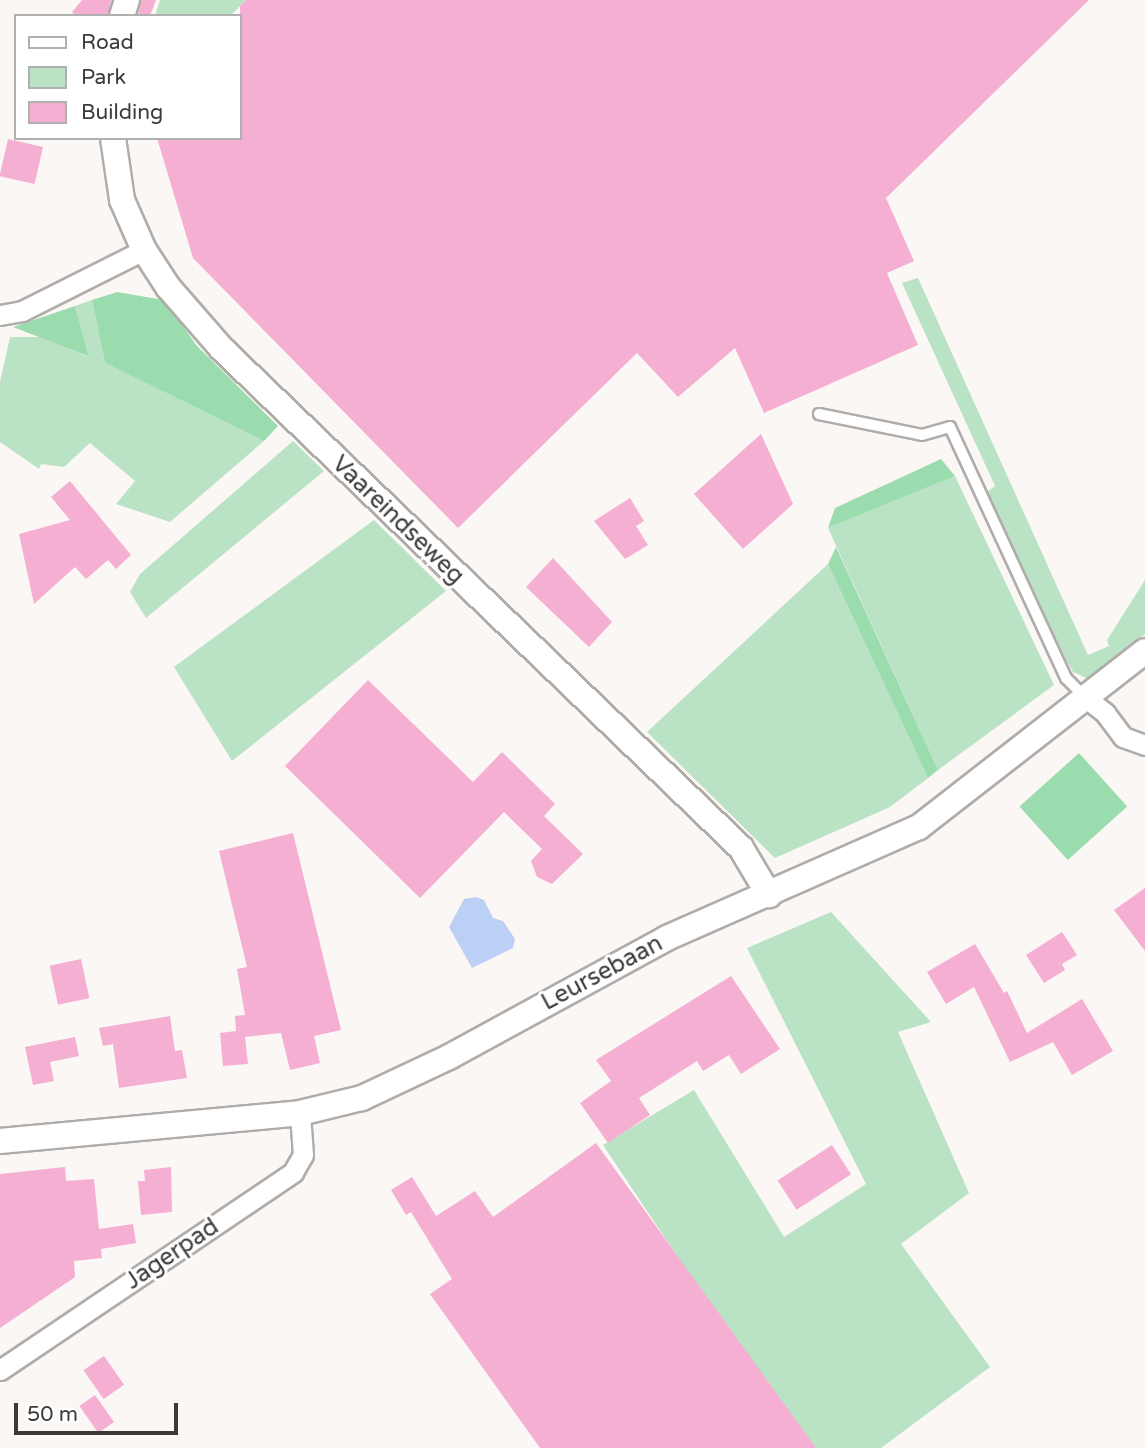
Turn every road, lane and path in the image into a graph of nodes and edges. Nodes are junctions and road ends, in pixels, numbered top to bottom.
1 (113, 140) edge
2 (144, 250) junction
3 (0, 315) edge
4 (819, 414) dead end
5 (1145, 651) edge
6 (1086, 698) junction
7 (1145, 745) edge
8 (769, 895) junction
9 (300, 1113) junction
10 (0, 1141) edge
11 (0, 1370) edge

1 - 2 street, Vaareindseweg
2 - 3 street
2 - 8 street, Vaareindseweg
4 - 6 lane
5 - 6 street, Leursebaan
6 - 7 street
6 - 8 street, Leursebaan
8 - 9 street, Leursebaan
9 - 10 street, Leursebaan
9 - 11 street, Jagerpad

